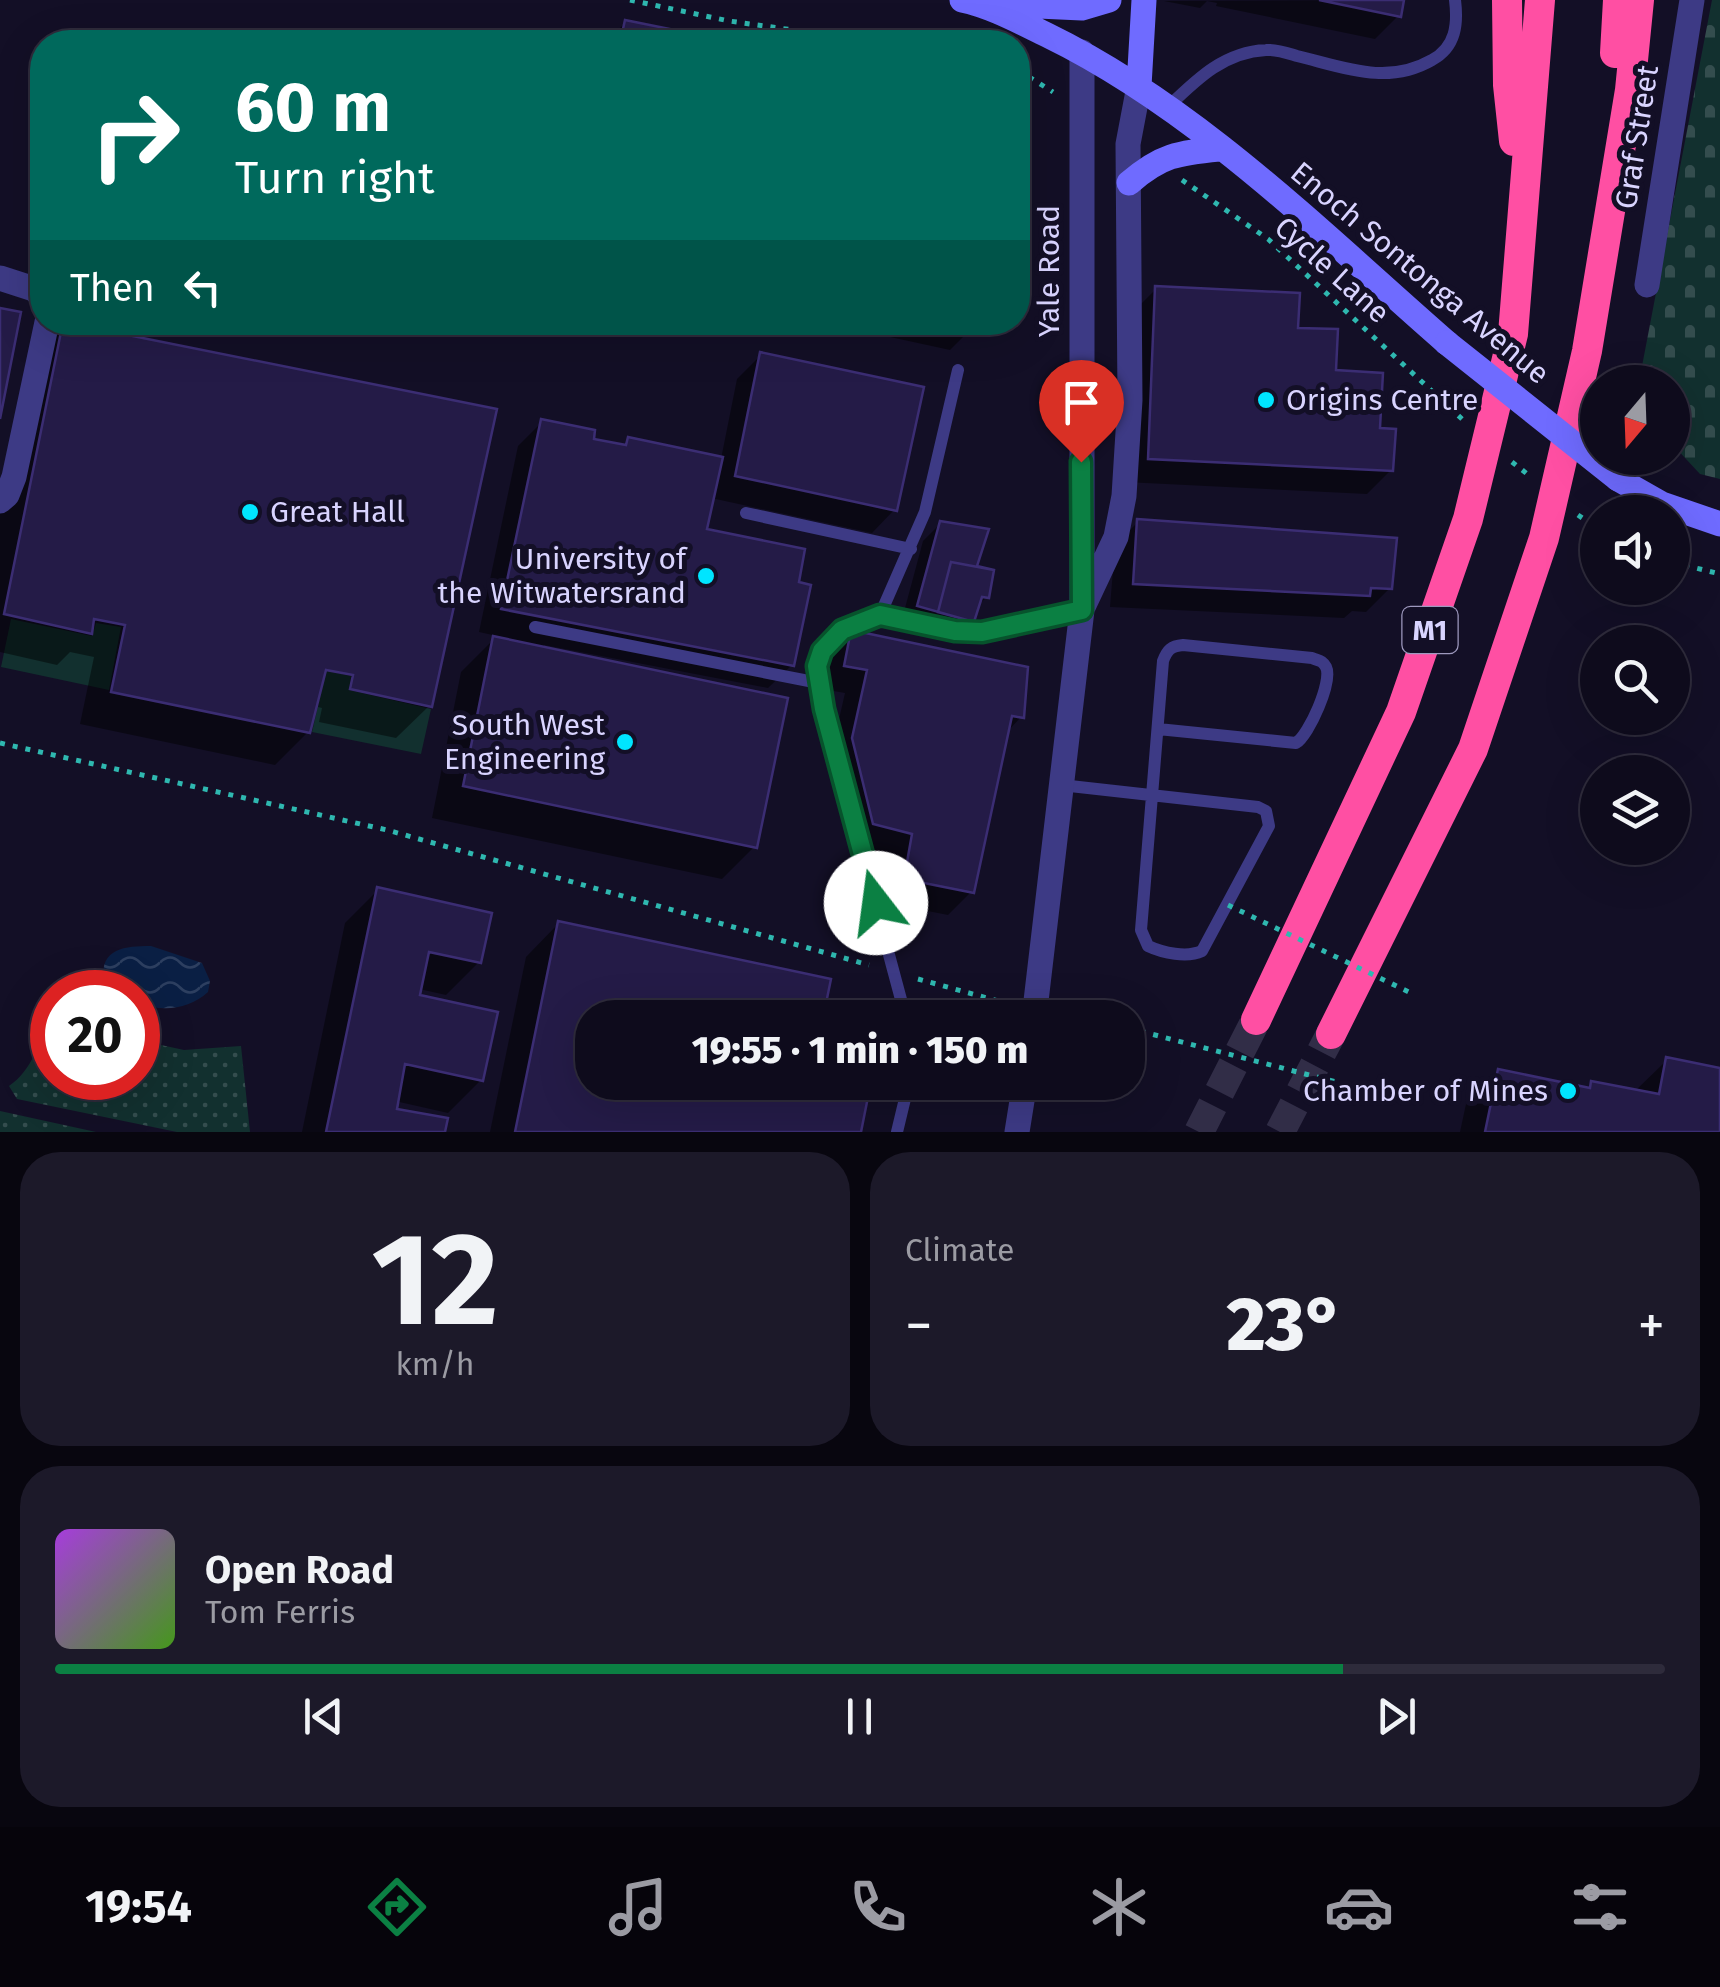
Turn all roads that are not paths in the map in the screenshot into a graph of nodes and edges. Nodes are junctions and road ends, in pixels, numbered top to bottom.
1 (1109, 0) edge
2 (1144, 0) edge
3 (1455, 0) edge
4 (1507, 0) edge
5 (1540, 0) edge
6 (1618, 0) edge
7 (1640, 0) edge
8 (1692, 0) edge
9 (969, 1) edge
10 (1082, 52) junction
11 (1139, 86) junction
12 (1168, 106) junction
13 (1219, 149) junction
14 (1129, 182) junction
15 (1522, 214) junction
16 (1604, 236) junction
17 (0, 278) edge
18 (1647, 284) dead end
19 (30, 288) edge
20 (43, 335) edge
21 (958, 370) dead end
22 (0, 501) edge
23 (746, 513) dead end
24 (1720, 524) edge
25 (911, 549) junction
26 (1082, 610) junction
27 (880, 615) junction
28 (534, 627) dead end
29 (819, 684) junction
30 (1158, 729) junction
31 (1061, 785) junction
32 (1152, 795) junction
33 (901, 1000) edge
34 (1037, 1000) edge
35 (1256, 1020) tunnel mouth
36 (1331, 1034) tunnel mouth
37 (904, 1100) edge
38 (1022, 1100) edge
39 (896, 1132) edge
40 (1017, 1132) edge

1 - 9 main road
2 - 11 main road
3 - 12 lane
4 - 15 highway
5 - 15 highway, M1
6 - 16 highway
7 - 16 highway
8 - 18 street, Graf Street
9 - 10 main road, Enoch Sontonga Avenue
10 - 11 main road, Enoch Sontonga Avenue
10 - 26 street, Yale Road
11 - 12 main road, Enoch Sontonga Avenue
11 - 14 street, Yale Road
12 - 13 main road, Enoch Sontonga Avenue
13 - 14 main road
13 - 24 main road, Enoch Sontonga Avenue, bridge
14 - 26 street, Yale Road
15 - 35 highway, M1
16 - 36 highway
17 - 19 street
20 - 22 street
21 - 25 lane
23 - 25 lane
25 - 27 lane
26 - 27 lane
26 - 31 street, Yale Road
27 - 29 lane
28 - 29 lane
29 - 33 lane
30 - 30 lane
30 - 32 lane
31 - 32 lane
31 - 34 street, Yale Road
32 - 32 lane
37 - 39 lane
38 - 40 street

